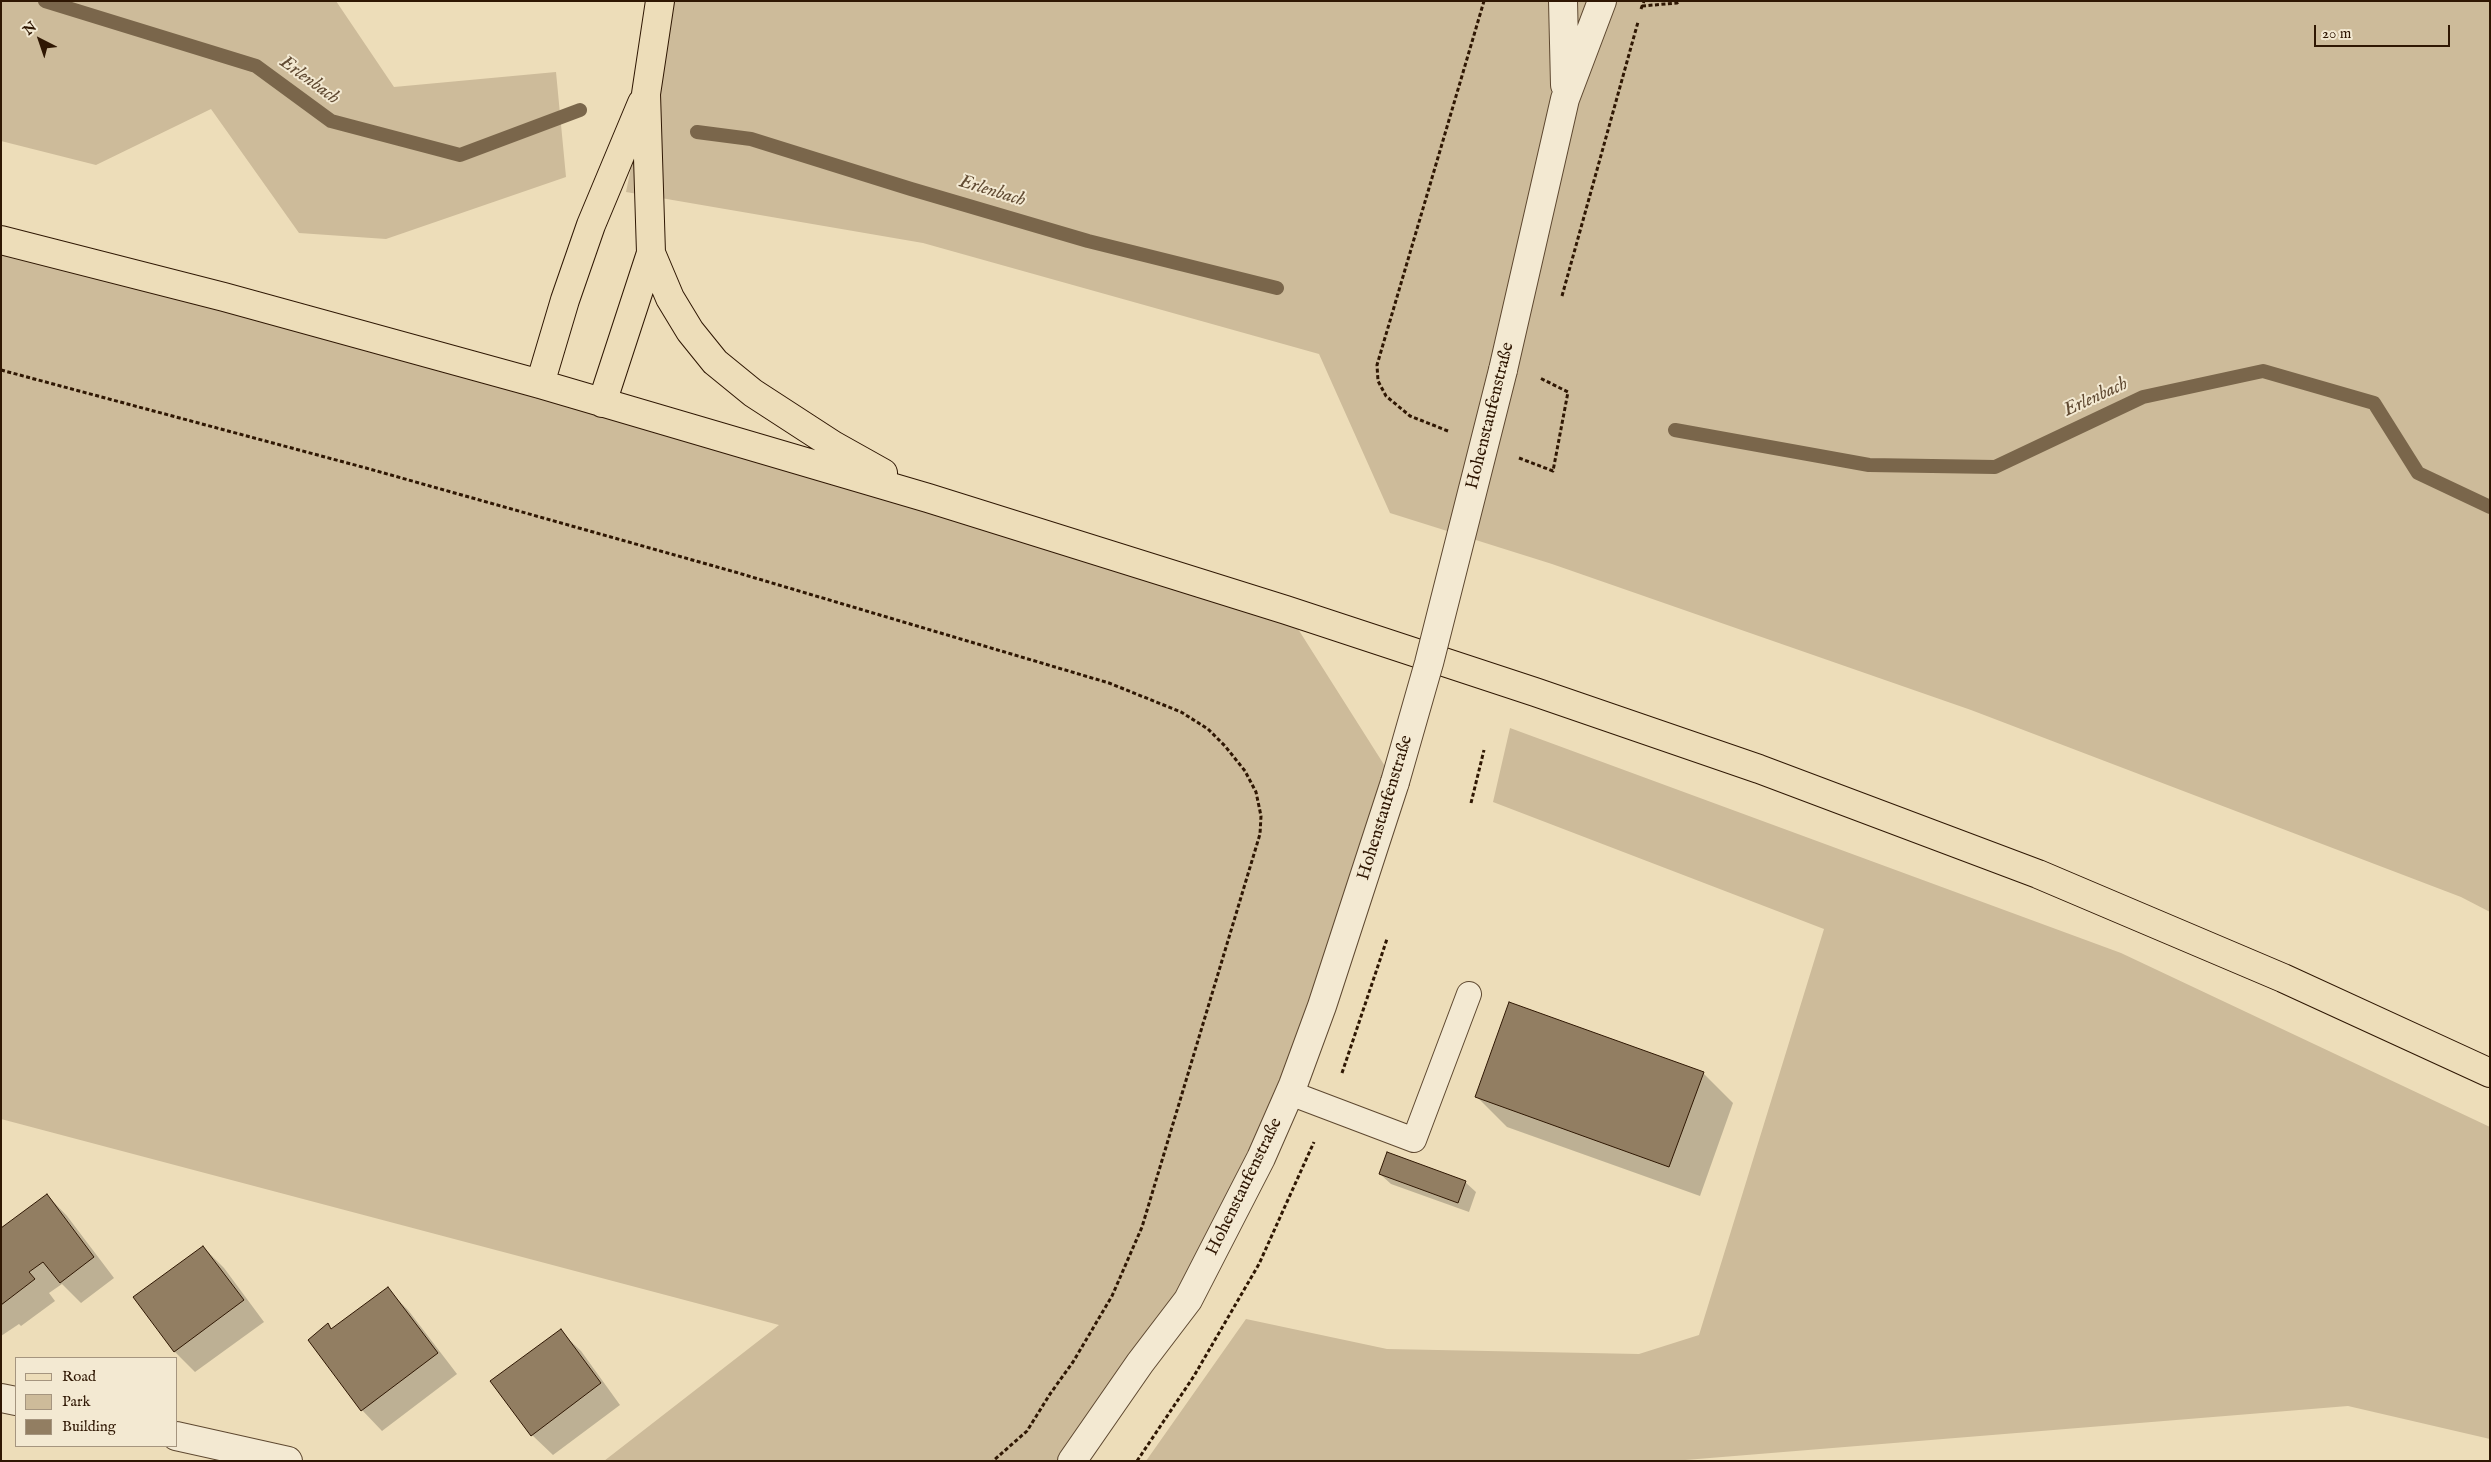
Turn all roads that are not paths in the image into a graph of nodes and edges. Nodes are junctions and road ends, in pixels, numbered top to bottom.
1 (660, 1) edge
2 (1563, 1) edge
3 (1602, 1) edge
4 (646, 94) junction
5 (1565, 99) junction
6 (1, 240) edge
7 (651, 253) junction
8 (540, 384) junction
9 (602, 402) junction
10 (928, 498) junction
11 (1469, 994) dead end
12 (2490, 1073) edge
13 (1290, 1093) junction
14 (1, 1398) edge
15 (15, 1401) edge
16 (178, 1437) edge
17 (252, 1457) edge
18 (288, 1461) edge
19 (1072, 1461) edge

1 - 4 main road
2 - 5 street, Hohenstaufenstraße
3 - 5 street, Hohenstaufenstraße
4 - 7 main road
4 - 8 main road
5 - 13 street, Hohenstaufenstraße, bridge
6 - 8 main road
7 - 9 main road
7 - 10 main road
8 - 9 main road
9 - 10 main road
10 - 12 main road
11 - 13 lane
13 - 19 street, Hohenstaufenstraße
14 - 15 street
16 - 17 street
17 - 18 street

